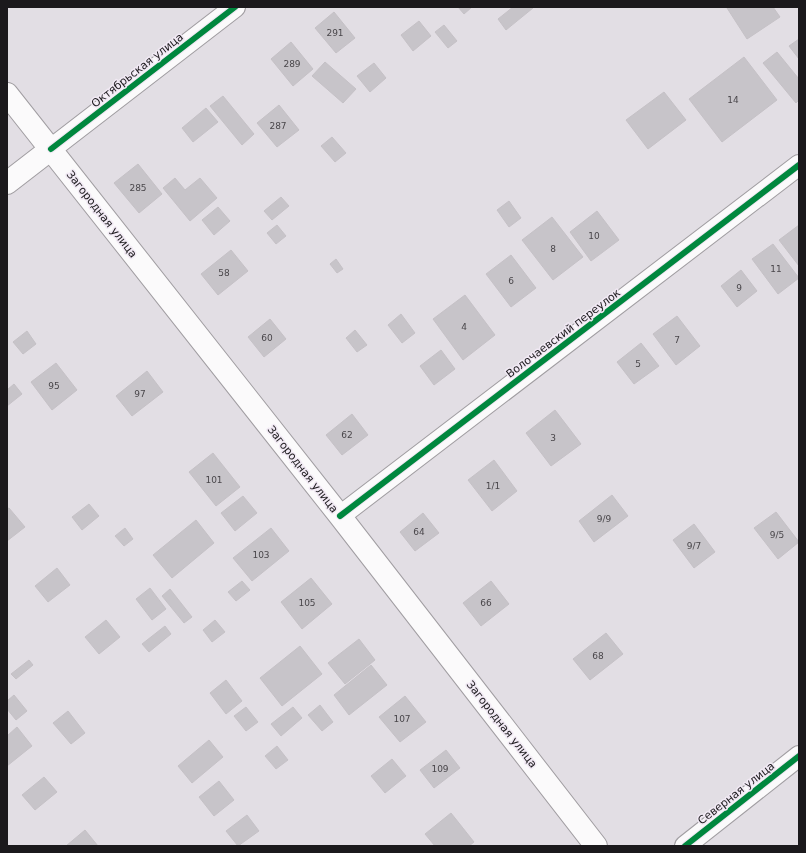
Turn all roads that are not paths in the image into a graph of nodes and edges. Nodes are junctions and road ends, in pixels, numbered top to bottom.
1 (235, 7) edge
2 (7, 94) edge
3 (51, 149) junction
4 (799, 165) edge
5 (7, 183) edge
6 (340, 516) junction
7 (799, 756) edge
8 (596, 846) edge
9 (685, 846) edge

1 - 3 street, Октябрьская улица
2 - 3 main road, Загородная улица
3 - 5 main road, Октябрьская улица
3 - 6 main road, Загородная улица
4 - 6 street, Волочаевский переулок
6 - 8 main road, Загородная улица
7 - 9 street, Северная улица

